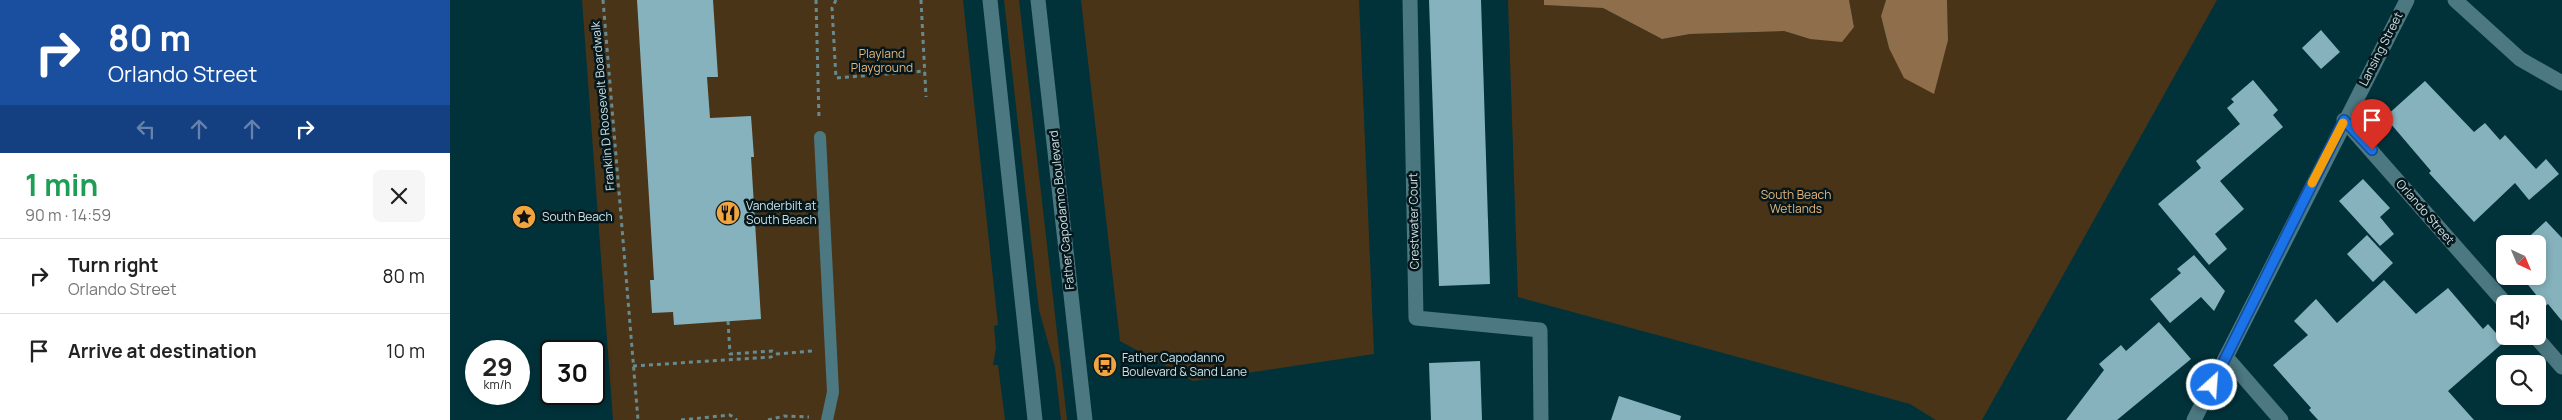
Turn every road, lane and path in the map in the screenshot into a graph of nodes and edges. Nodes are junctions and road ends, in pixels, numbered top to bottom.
1 (603, 0) edge
2 (816, 0) edge
3 (836, 0) edge
4 (920, 0) edge
5 (990, 0) edge
6 (1038, 0) edge
7 (1410, 0) edge
8 (2406, 0) edge
9 (2456, 0) edge
10 (925, 71) junction
11 (2562, 83) edge
12 (926, 97) dead end
13 (2344, 120) junction
14 (820, 137) joint
15 (2498, 295) edge
16 (728, 321) dead end
17 (2543, 345) edge
18 (830, 349) junction
19 (777, 354) junction
20 (2226, 357) junction
21 (633, 366) junction
22 (2562, 367) edge
23 (709, 418) edge
24 (638, 420) edge
25 (681, 420) edge
26 (737, 420) edge
27 (768, 420) edge
28 (827, 420) edge
29 (1035, 420) edge
30 (1085, 420) edge
31 (1541, 420) edge
32 (2194, 420) edge
33 (2281, 420) edge

1 - 21 path, Franklin D Roosevelt Boardwalk
2 - 14 path
3 - 10 path
4 - 10 path
5 - 29 street
6 - 30 street, Father Capodanno Boulevard
7 - 31 street, Crestwater Court
8 - 13 street, Lansing Street
9 - 11 street
10 - 12 path
13 - 15 street, Orlando Street
13 - 20 street, Lansing Street
14 - 18 lane
16 - 19 path
17 - 22 street
18 - 19 path
18 - 28 lane
19 - 21 path
20 - 32 street, Lansing Street
20 - 33 street
21 - 24 path, Franklin D Roosevelt Boardwalk
23 - 25 path
23 - 26 path
27 - 28 path

